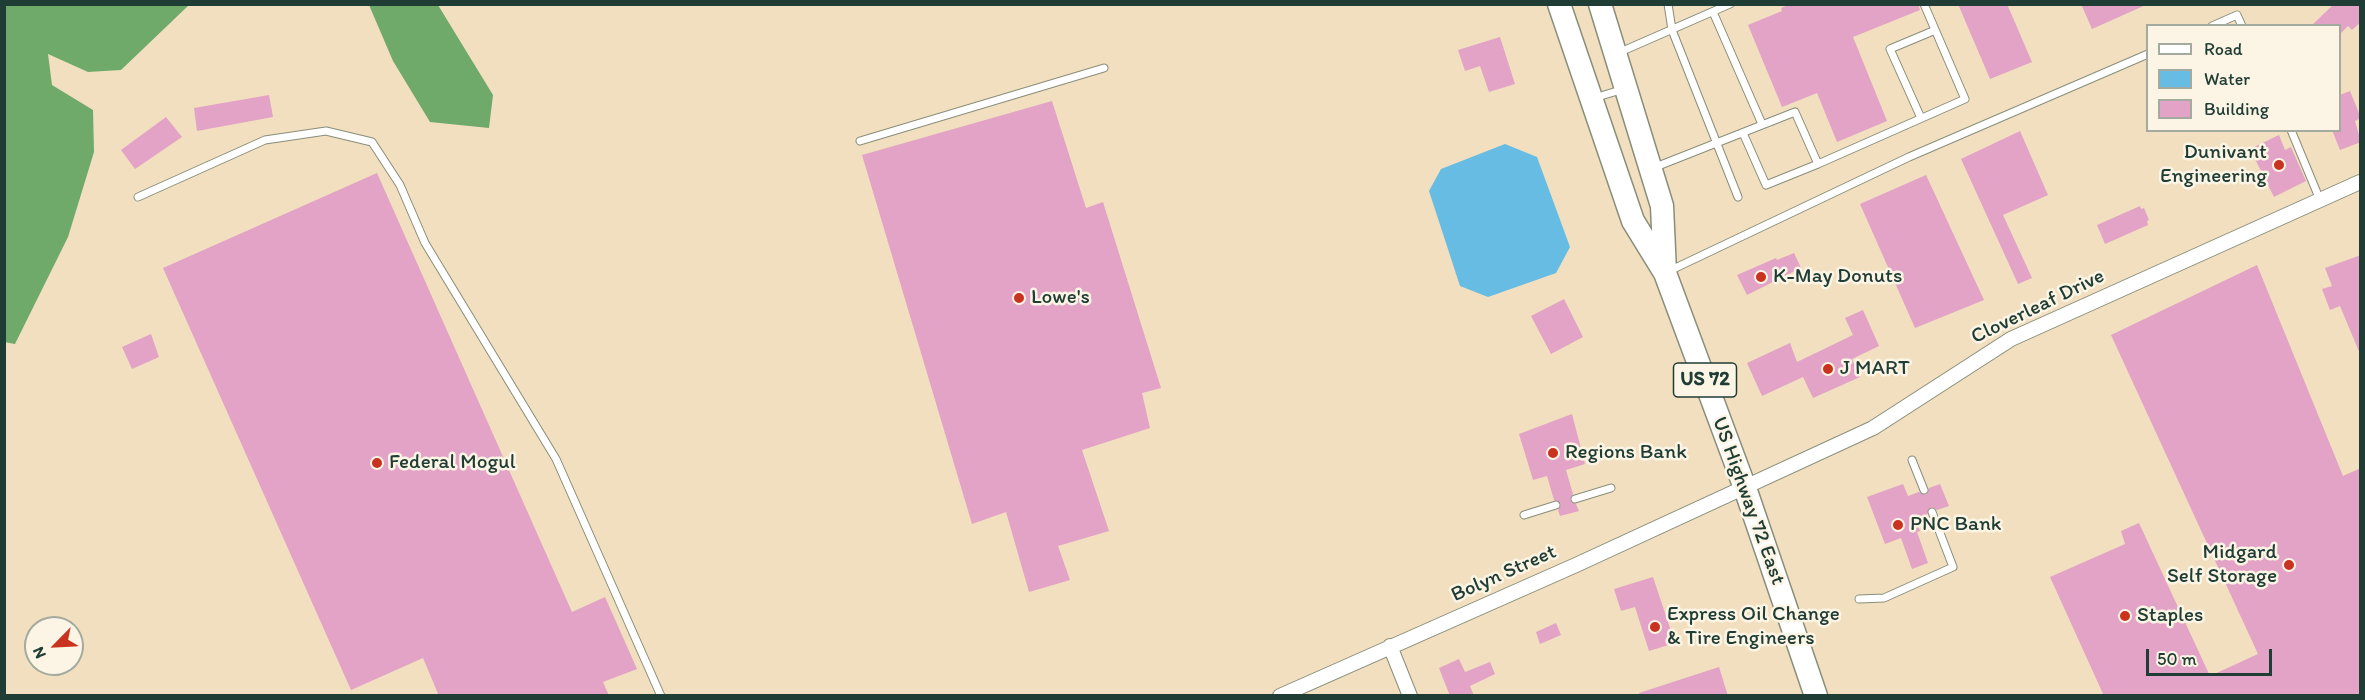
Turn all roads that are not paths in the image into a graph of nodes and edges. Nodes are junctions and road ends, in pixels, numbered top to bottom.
1 (1559, 4) edge
2 (1600, 4) edge
3 (1668, 4) edge
4 (1730, 4) edge
5 (1924, 4) edge
6 (1713, 12) junction
7 (2217, 24) edge
8 (2241, 24) edge
9 (1672, 30) junction
10 (1933, 31) junction
11 (1616, 54) junction
12 (2146, 55) edge
13 (1104, 68) dead end
14 (1626, 89) junction
15 (1591, 99) junction
16 (1921, 118) junction
17 (1762, 124) junction
18 (2292, 132) edge
19 (1743, 133) junction
20 (860, 141) dead end
21 (1717, 143) junction
22 (1818, 164) junction
23 (1650, 169) junction
24 (2361, 182) edge
25 (138, 197) dead end
26 (1738, 197) dead end
27 (2320, 200) junction
28 (1665, 273) junction
29 (1912, 460) dead end
30 (1611, 488) dead end
31 (1745, 488) junction
32 (1924, 490) dead end
33 (1575, 499) dead end
34 (1556, 505) dead end
35 (1932, 512) dead end
36 (1524, 515) dead end
37 (1859, 599) dead end
38 (1390, 646) junction
39 (661, 696) edge
40 (1280, 696) edge
41 (1410, 696) edge
42 (1816, 696) edge

1 - 15 highway, US Highway 72 East / US 72
2 - 11 highway, US Highway 72 East / US 72
3 - 9 lane
4 - 6 lane
5 - 10 lane
6 - 9 lane
6 - 17 lane
7 - 8 lane
9 - 11 lane
9 - 21 lane
10 - 16 lane
10 - 16 lane
11 - 14 highway, US Highway 72 East / US 72
12 - 28 lane
13 - 20 lane
14 - 15 lane
14 - 23 highway, US Highway 72 East / US 72
15 - 28 highway, US Highway 72 East / US 72
16 - 22 lane
17 - 19 lane
17 - 22 lane
18 - 27 lane
19 - 21 lane
19 - 22 lane
21 - 23 lane
21 - 26 lane
23 - 28 highway, US Highway 72 East / US 72
24 - 27 street, Cloverleaf Drive
25 - 39 lane
27 - 31 street, Cloverleaf Drive
28 - 31 highway, US Highway 72 East / US 72
29 - 32 lane
30 - 33 lane
31 - 38 street, Bolyn Street
31 - 42 highway, US Highway 72 East / US 72
34 - 36 lane
35 - 37 lane
38 - 40 street, Bolyn Street
38 - 41 street

